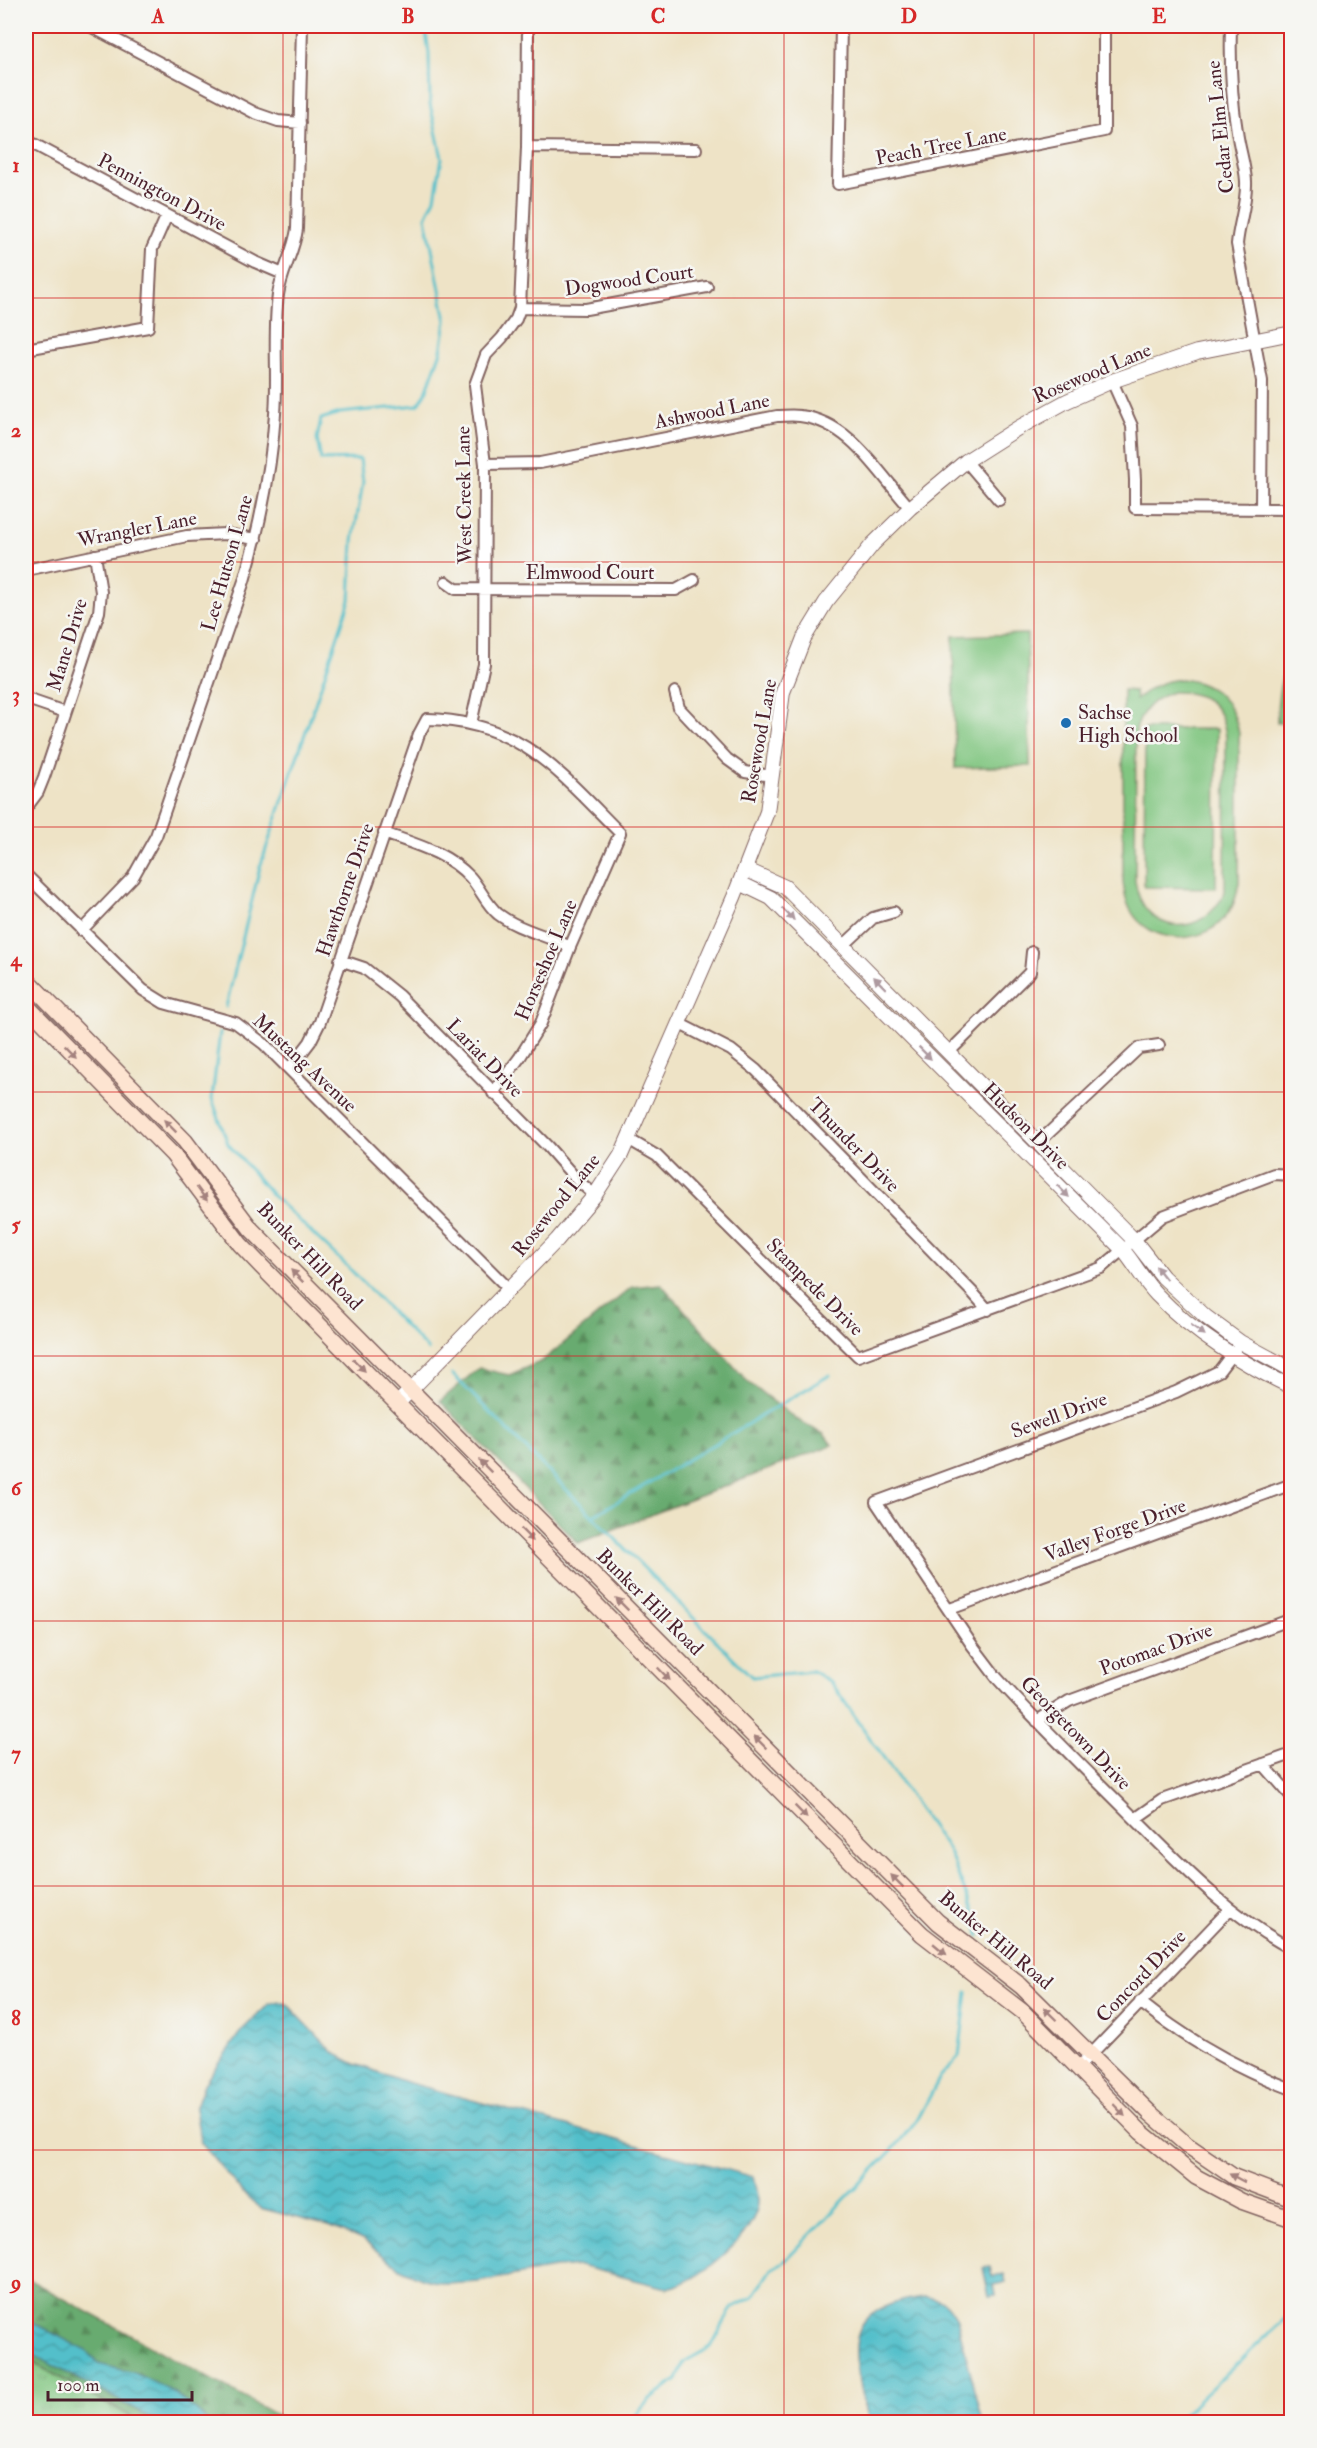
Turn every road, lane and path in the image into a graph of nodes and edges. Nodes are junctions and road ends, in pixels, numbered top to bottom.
1 (90, 26) edge
2 (302, 26) edge
3 (528, 26) edge
4 (841, 26) edge
5 (1104, 26) edge
6 (1231, 26) edge
7 (300, 123) junction
8 (26, 140) edge
9 (527, 147) junction
10 (696, 149) dead end
11 (167, 215) junction
12 (283, 274) junction
13 (707, 287) dead end
14 (520, 308) junction
15 (1292, 333) edge
16 (1255, 340) junction
17 (26, 349) edge
18 (1112, 381) junction
19 (966, 461) junction
20 (485, 464) junction
21 (999, 500) dead end
22 (910, 508) junction
23 (1261, 509) junction
24 (1292, 509) edge
25 (256, 539) junction
26 (95, 555) junction
27 (26, 570) edge
28 (694, 580) dead end
29 (446, 582) dead end
30 (483, 590) junction
31 (675, 692) dead end
32 (27, 699) dead end
33 (65, 712) junction
34 (471, 724) junction
35 (772, 776) junction
36 (26, 808) edge
37 (384, 833) junction
38 (745, 869) junction
39 (26, 875) edge
40 (740, 883) junction
41 (894, 912) dead end
42 (81, 931) junction
43 (843, 946) junction
44 (570, 947) junction
45 (1032, 952) dead end
46 (340, 960) junction
47 (26, 979) edge
48 (26, 1005) edge
49 (680, 1024) junction
50 (1159, 1045) dead end
51 (949, 1052) junction
52 (290, 1068) junction
53 (493, 1093) junction
54 (628, 1139) junction
55 (1038, 1143) junction
56 (1292, 1175) edge
57 (595, 1195) junction
58 (1134, 1240) junction
59 (1123, 1250) junction
60 (510, 1290) junction
61 (988, 1310) junction
62 (1240, 1342) junction
63 (1232, 1354) junction
64 (1292, 1370) edge
65 (1292, 1387) edge
66 (411, 1392) junction
67 (398, 1404) junction
68 (1292, 1484) edge
69 (876, 1502) joint
70 (950, 1609) junction
71 (1292, 1618) edge
72 (1037, 1721) junction
73 (1292, 1754) edge
74 (1263, 1764) junction
75 (1292, 1797) edge
76 (1135, 1819) junction
77 (1230, 1909) junction
78 (1292, 1949) edge
79 (1140, 2002) junction
80 (1092, 2054) junction
81 (1078, 2068) junction
82 (1292, 2089) edge
83 (1292, 2199) edge
84 (1292, 2219) edge

1 - 7 street
2 - 7 street, Lee Hutson Lane
3 - 9 street, West Creek Lane
4 - 5 street, Peach Tree Lane
6 - 16 street, Cedar Elm Lane
7 - 12 street, Lee Hutson Lane
8 - 11 street, Pennington Drive
9 - 10 street
9 - 14 street, West Creek Lane
11 - 12 street, Pennington Drive
11 - 17 street
12 - 25 street, Lee Hutson Lane
13 - 14 street, Dogwood Court
14 - 20 street, West Creek Lane
15 - 16 street, Rosewood Lane
16 - 18 street, Rosewood Lane
16 - 23 street, Cedar Elm Lane
18 - 19 street, Rosewood Lane
18 - 23 street
19 - 21 street
19 - 22 street, Rosewood Lane
20 - 22 street, Ashwood Lane
20 - 30 street, West Creek Lane
22 - 35 street, Rosewood Lane
23 - 24 street
25 - 26 street, Wrangler Lane
25 - 42 street, Lee Hutson Lane
26 - 27 street, Wrangler Lane
26 - 33 street, Mane Drive
28 - 30 street, Elmwood Court
29 - 30 street, Elmwood Court
30 - 34 street, West Creek Lane
31 - 35 street
32 - 33 street
33 - 36 street, Mane Drive
34 - 37 street, Hawthorne Drive
34 - 44 street, Horseshoe Lane
35 - 38 street, Rosewood Lane
37 - 44 street
37 - 46 street, Hawthorne Drive
38 - 40 street, Rosewood Lane
38 - 43 street, Hudson Drive
39 - 42 street, Mustang Avenue
40 - 49 street, Rosewood Lane
40 -> 59 street, Hudson Drive
41 - 43 street
42 - 52 street, Mustang Avenue
51 -> 43 street, Hudson Drive
44 - 53 street, Horseshoe Lane
45 - 51 street
46 - 52 street, Hawthorne Drive
46 - 53 street, Lariat Drive
66 -> 47 main road, Bunker Hill Road
48 -> 67 main road, Bunker Hill Road
49 - 54 street, Rosewood Lane
49 - 61 street, Thunder Drive
50 - 55 street
51 - 55 street, Hudson Drive
52 - 60 street, Mustang Avenue
53 - 57 street, Lariat Drive
54 - 57 street, Rosewood Lane
54 - 61 street, Stampede Drive
55 - 58 street, Hudson Drive
56 - 58 street, Stampede Drive
57 - 60 street, Rosewood Lane
58 - 59 street, Stampede Drive
62 -> 58 street, Hudson Drive
59 - 61 street, Stampede Drive
59 -> 63 street, Hudson Drive
60 - 66 street, Rosewood Lane
62 - 63 street, Sewell Drive
62 - 64 street, Hudson Drive
63 - 65 street, Hudson Drive
63 - 69 street, Sewell Drive
66 - 67 street, Rosewood Lane
80 -> 66 main road, Bunker Hill Road
67 -> 81 main road, Bunker Hill Road
68 - 70 street, Valley Forge Drive
69 - 70 street, Georgetown Drive
70 - 72 street, Georgetown Drive
71 - 72 street, Potomac Drive
72 - 76 street, Georgetown Drive
73 - 74 street
74 - 75 street
74 - 76 street
76 - 77 street, Georgetown Drive
77 - 78 street, Georgetown Drive
77 - 79 street, Concord Drive
79 - 80 street, Concord Drive
79 - 82 street
80 - 81 street, Concord Drive
83 -> 80 main road, Bunker Hill Road
81 -> 84 main road, Bunker Hill Road

